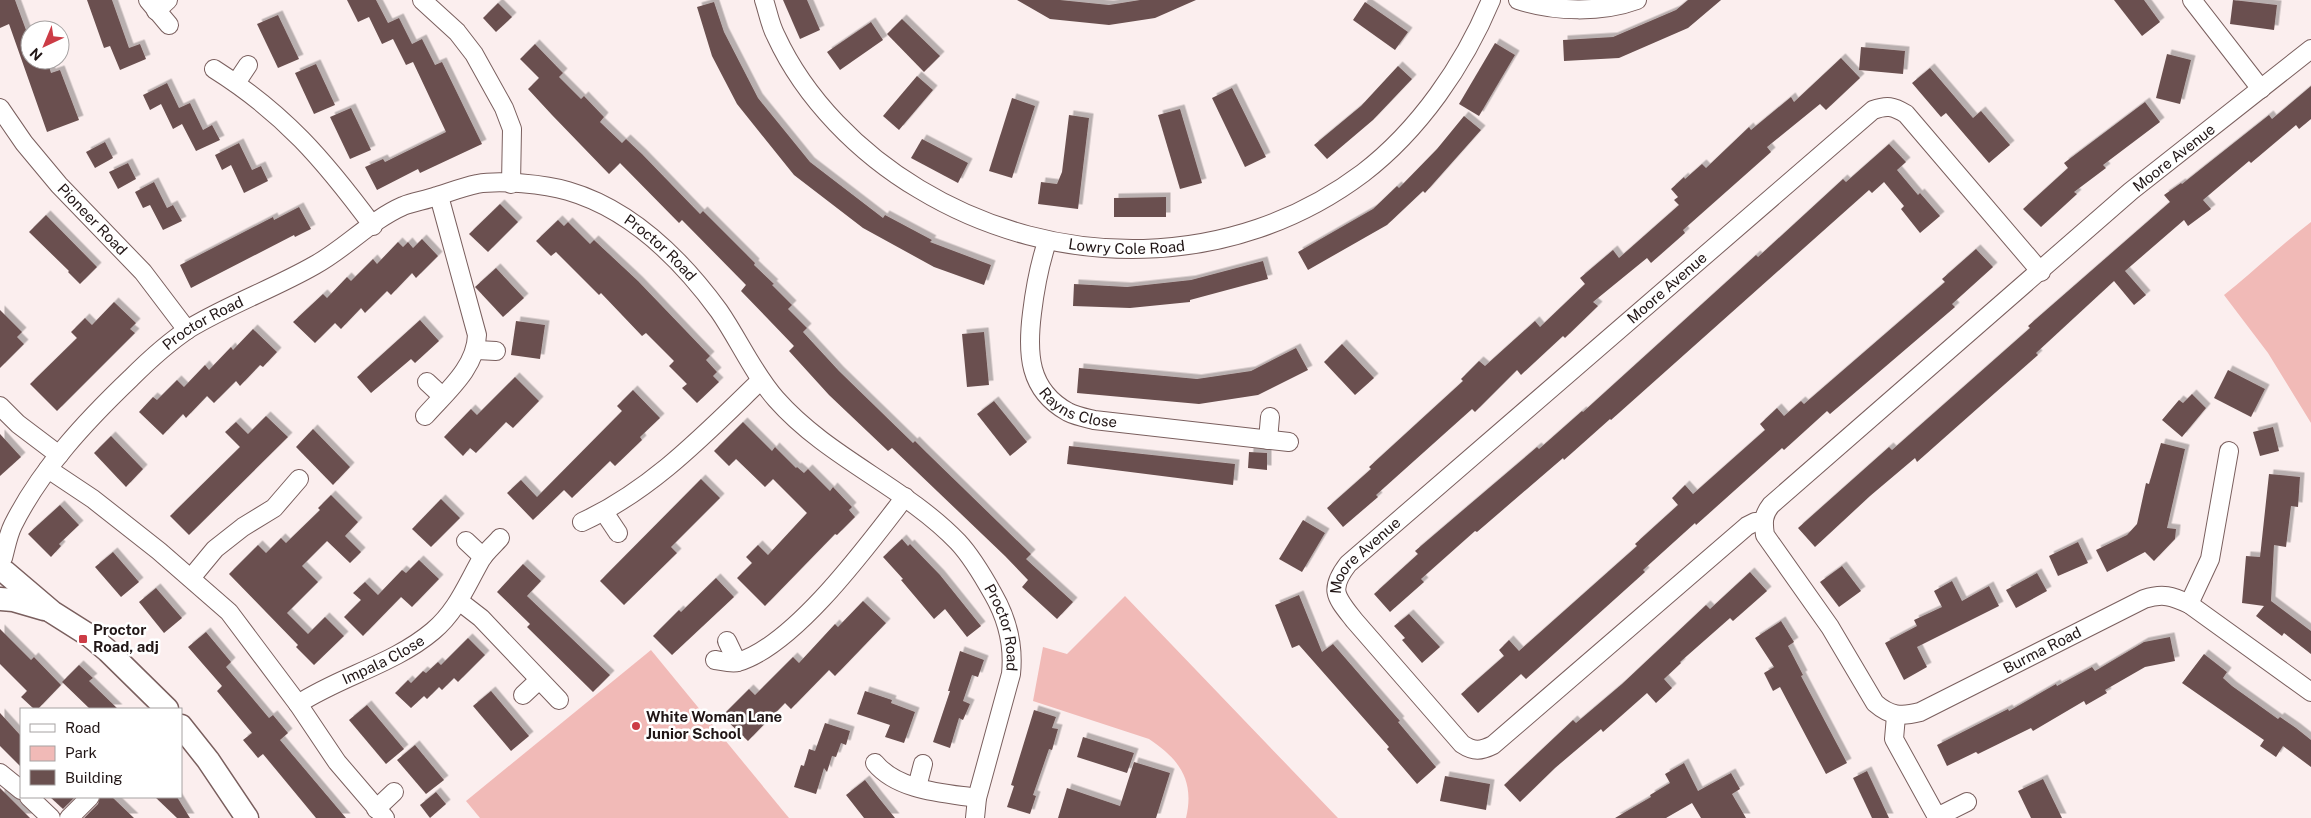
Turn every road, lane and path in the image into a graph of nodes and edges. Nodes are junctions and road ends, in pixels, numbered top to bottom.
1 (422, 0) edge
2 (764, 0) edge
3 (1491, 0) edge
4 (1518, 0) edge
5 (1637, 0) edge
6 (2192, 0) edge
7 (157, 4) edge
8 (169, 25) dead end
9 (2311, 50) edge
10 (248, 65) dead end
11 (214, 69) dead end
12 (236, 82) junction
13 (2261, 89) junction
14 (0, 108) edge
15 (512, 184) junction
16 (439, 196) junction
17 (373, 226) junction
18 (1047, 242) junction
19 (2041, 272) junction
20 (187, 330) junction
21 (477, 350) junction
22 (496, 351) dead end
23 (761, 380) junction
24 (427, 382) dead end
25 (442, 396) junction
26 (0, 406) edge
27 (425, 416) dead end
28 (1270, 417) dead end
29 (1268, 440) junction
30 (1289, 442) dead end
31 (2229, 451) dead end
32 (54, 462) junction
33 (299, 479) dead end
34 (34, 490) junction
35 (905, 498) junction
36 (604, 512) junction
37 (582, 522) dead end
38 (1763, 522) junction
39 (0, 524) edge
40 (618, 533) dead end
41 (500, 538) dead end
42 (466, 541) dead end
43 (483, 557) junction
44 (2, 568) edge
45 (191, 578) junction
46 (0, 599) edge
47 (459, 602) junction
48 (2189, 604) junction
49 (52, 612) junction
50 (726, 641) dead end
51 (715, 660) dead end
52 (737, 662) junction
53 (539, 680) junction
54 (2311, 692) edge
55 (523, 695) dead end
56 (559, 700) dead end
57 (298, 704) junction
58 (165, 708) edge
59 (1896, 716) junction
60 (182, 727) edge
61 (875, 762) dead end
62 (923, 764) dead end
63 (0, 773) edge
64 (917, 787) junction
65 (20, 789) edge
66 (394, 792) dead end
67 (30, 798) edge
68 (89, 798) edge
69 (978, 798) junction
70 (1967, 802) dead end
71 (381, 813) edge
72 (1935, 817) edge
73 (51, 818) edge
74 (69, 818) edge
75 (247, 818) edge
76 (975, 818) edge

1 - 15 street
2 - 18 street, Lowry Cole Road
3 - 18 street, Lowry Cole Road
4 - 5 street
6 - 13 street
7 - 8 street
9 - 13 street, Moore Avenue
10 - 12 street
11 - 12 street
12 - 17 street
13 - 19 street, Moore Avenue
14 - 20 street, Pioneer Road
15 - 16 street, Proctor Road
15 - 23 street, Proctor Road
16 - 17 street, Proctor Road
16 - 21 street
17 - 20 street, Proctor Road
18 - 29 street, Rayns Close
19 - 38 street, Moore Avenue
19 - 38 street, Moore Avenue
20 - 32 street, Proctor Road
21 - 22 street
21 - 25 street
23 - 35 street, Proctor Road
23 - 36 street
24 - 25 street
25 - 27 street
26 - 32 street
28 - 29 street
29 - 30 street, Rayns Close
31 - 48 street
32 - 34 street, Proctor Road
32 - 45 street
33 - 45 street
34 - 39 street, Proctor Road
34 - 44 street, Proctor Road
35 - 52 street
35 - 69 street, Proctor Road
36 - 37 street
36 - 40 street
38 - 59 street
41 - 43 street, Impala Close
42 - 43 street
43 - 47 street, Impala Close
44 - 49 street
45 - 57 street
46 - 49 street
47 - 53 street
47 - 57 street, Impala Close
48 - 54 street, Burma Road
48 - 59 street, Burma Road
49 - 58 street
50 - 52 street
51 - 52 street
53 - 55 street
53 - 56 street
57 - 71 street
59 - 72 street
60 - 75 street
61 - 64 street
62 - 64 street
63 - 65 street
64 - 69 street
66 - 71 street
67 - 73 street
68 - 74 street
69 - 76 street, Proctor Road
70 - 72 street

